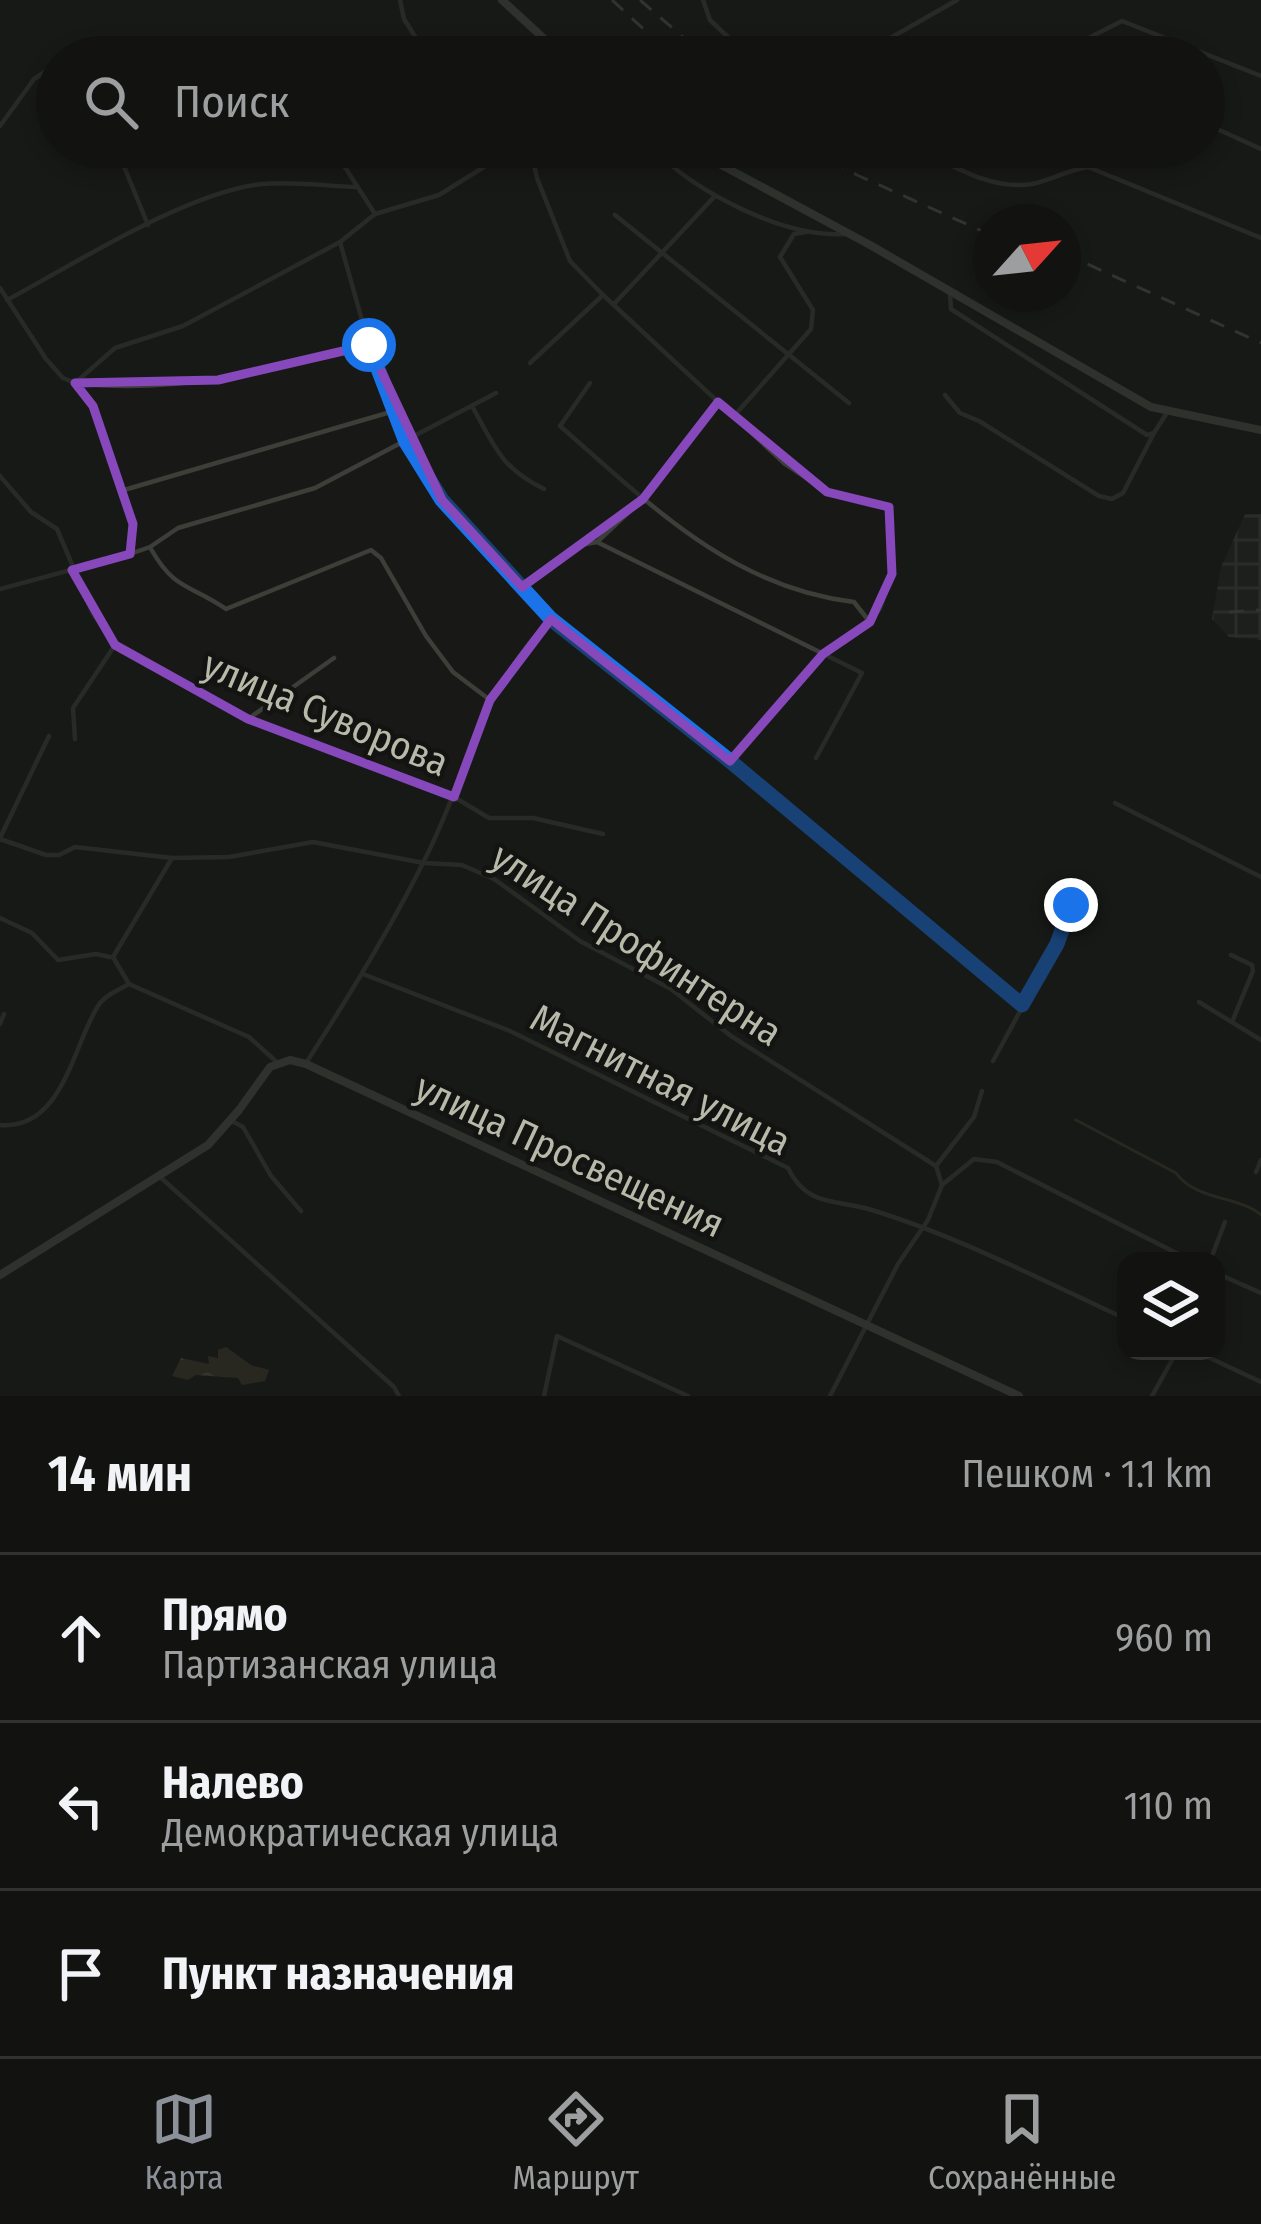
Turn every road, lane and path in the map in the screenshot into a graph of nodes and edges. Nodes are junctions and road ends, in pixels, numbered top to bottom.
1 (400, 0) edge
2 (502, 0) edge
3 (703, 0) edge
4 (957, 0) edge
5 (415, 36) edge
6 (541, 36) edge
7 (726, 36) edge
8 (894, 36) edge
9 (1092, 36) edge
10 (1160, 36) edge
11 (1225, 62) edge
12 (1261, 76) edge
13 (36, 78) edge
14 (0, 125) edge
15 (1225, 132) edge
16 (1261, 149) edge
17 (125, 168) edge
18 (345, 168) edge
19 (482, 168) edge
20 (535, 168) edge
21 (673, 168) edge
22 (726, 168) edge
23 (960, 168) edge
24 (1085, 168) edge
25 (1090, 168) edge
26 (356, 187) junction
27 (714, 197) junction
28 (375, 214) junction
29 (615, 215) dead end
30 (148, 225) junction
31 (806, 232) junction
32 (846, 234) junction
33 (1261, 238) edge
34 (340, 242) junction
35 (660, 252) junction
36 (0, 288) edge
37 (951, 292) junction
38 (603, 295) junction
39 (7, 300) junction
40 (614, 304) junction
41 (369, 345) junction
42 (788, 354) junction
43 (530, 363) dead end
44 (75, 383) junction
45 (590, 383) dead end
46 (496, 393) dead end
47 (945, 395) dead end
48 (718, 402) junction
49 (849, 403) dead end
50 (472, 406) junction
51 (394, 411) junction
52 (1168, 411) junction
53 (734, 416) junction
54 (1261, 430) edge
55 (1154, 433) junction
56 (406, 442) junction
57 (0, 476) edge
58 (544, 489) dead end
59 (123, 490) junction
60 (644, 499) junction
61 (597, 542) junction
62 (150, 547) junction
63 (130, 554) junction
64 (72, 570) junction
65 (522, 587) junction
66 (0, 589) edge
67 (551, 619) junction
68 (870, 622) junction
69 (115, 645) junction
70 (824, 654) junction
71 (334, 658) dead end
72 (490, 700) junction
73 (248, 719) junction
74 (49, 736) dead end
75 (75, 739) dead end
76 (816, 758) dead end
77 (730, 761) junction
78 (454, 797) junction
79 (1115, 803) dead end
80 (603, 834) dead end
81 (0, 838) edge
82 (172, 858) junction
83 (424, 863) junction
84 (1261, 877) edge
85 (1071, 905) dead end
86 (0, 918) edge
87 (1231, 955) dead end
88 (113, 958) junction
89 (363, 974) junction
90 (129, 984) junction
91 (1199, 1002) dead end
92 (1022, 1005) junction
93 (4, 1014) dead end
94 (1232, 1022) junction
95 (0, 1024) edge
96 (1261, 1040) edge
97 (993, 1060) dead end
98 (280, 1064) junction
99 (306, 1064) junction
100 (982, 1090) dead end
101 (230, 1120) junction
102 (0, 1125) edge
103 (1261, 1160) edge
104 (936, 1166) junction
105 (1256, 1172) dead end
106 (159, 1176) junction
107 (941, 1185) junction
108 (302, 1211) dead end
109 (1225, 1222) dead end
110 (921, 1225) junction
111 (1174, 1252) edge
112 (1213, 1252) edge
113 (0, 1275) edge
114 (1225, 1277) edge
115 (1261, 1293) edge
116 (1117, 1315) edge
117 (868, 1326) junction
118 (1172, 1360) edge
119 (1214, 1360) edge
120 (1261, 1382) edge
121 (399, 1396) edge
122 (544, 1396) edge
123 (688, 1396) edge
124 (830, 1396) edge
125 (1019, 1396) edge
126 (1152, 1396) edge

1 - 5 street
2 - 6 street
3 - 7 street
4 - 8 street
9 - 10 street
11 - 12 street
13 - 14 street
15 - 16 street
17 - 30 street
18 - 26 street
19 - 28 street
20 - 38 street
21 - 27 street
22 - 32 street
23 - 24 street
25 - 33 street
26 - 28 street
26 - 30 street
27 - 31 street
27 - 35 street
28 - 34 street
29 - 35 street
30 - 39 street
31 - 32 street
31 - 42 street
32 - 37 street
34 - 41 street
34 - 44 street
35 - 40 street
35 - 42 street
36 - 39 street
37 - 52 street
37 - 55 street
38 - 40 street
38 - 43 street
39 - 44 street
40 - 48 street
41 - 44 street
41 - 51 street
42 - 49 street
42 - 53 street
44 - 59 street
45 - 60 street
46 - 50 street
47 - 55 street
48 - 53 street
48 - 60 street
50 - 56 street
50 - 58 street
51 - 56 street
51 - 59 street
52 - 54 street
52 - 55 street
53 - 68 street
56 - 62 street
56 - 65 street
57 - 64 street, улица Суворова
59 - 63 street
60 - 61 street
60 - 68 street
61 - 65 street
61 - 70 street
62 - 63 street
62 - 72 street
63 - 64 street
64 - 66 street
64 - 69 street, улица Суворова
65 - 67 street
67 - 72 street
67 - 77 street
68 - 70 street
69 - 73 street, улица Суворова
69 - 75 street
70 - 76 street
70 - 77 street
71 - 73 street
72 - 78 street
73 - 78 street, улица Суворова
74 - 81 street
77 - 92 street
78 - 80 street, улица Суворова
78 - 83 street
79 - 84 street
81 - 82 street, улица Профинтерна
82 - 83 street, улица Профинтерна
82 - 88 street
83 - 89 street
83 - 104 street, улица Профинтерна
85 - 92 street
86 - 88 street
87 - 94 street
88 - 90 street
89 - 99 street
89 - 110 street, Магнитная улица
90 - 98 street
90 - 102 street
91 - 94 street
92 - 97 street
93 - 95 street
94 - 96 street
98 - 99 street, улица Просвещения
98 - 101 street
99 - 117 street, улица Просвещения
100 - 104 street
101 - 106 street
101 - 108 street
103 - 105 street
104 - 107 street
106 - 113 street
106 - 121 street
107 - 110 street
107 - 111 street
109 - 112 street
110 - 116 street, Магнитная улица
110 - 117 street
114 - 115 street
117 - 124 street
117 - 125 street, улица Просвещения
118 - 126 street
119 - 120 street
122 - 123 street

